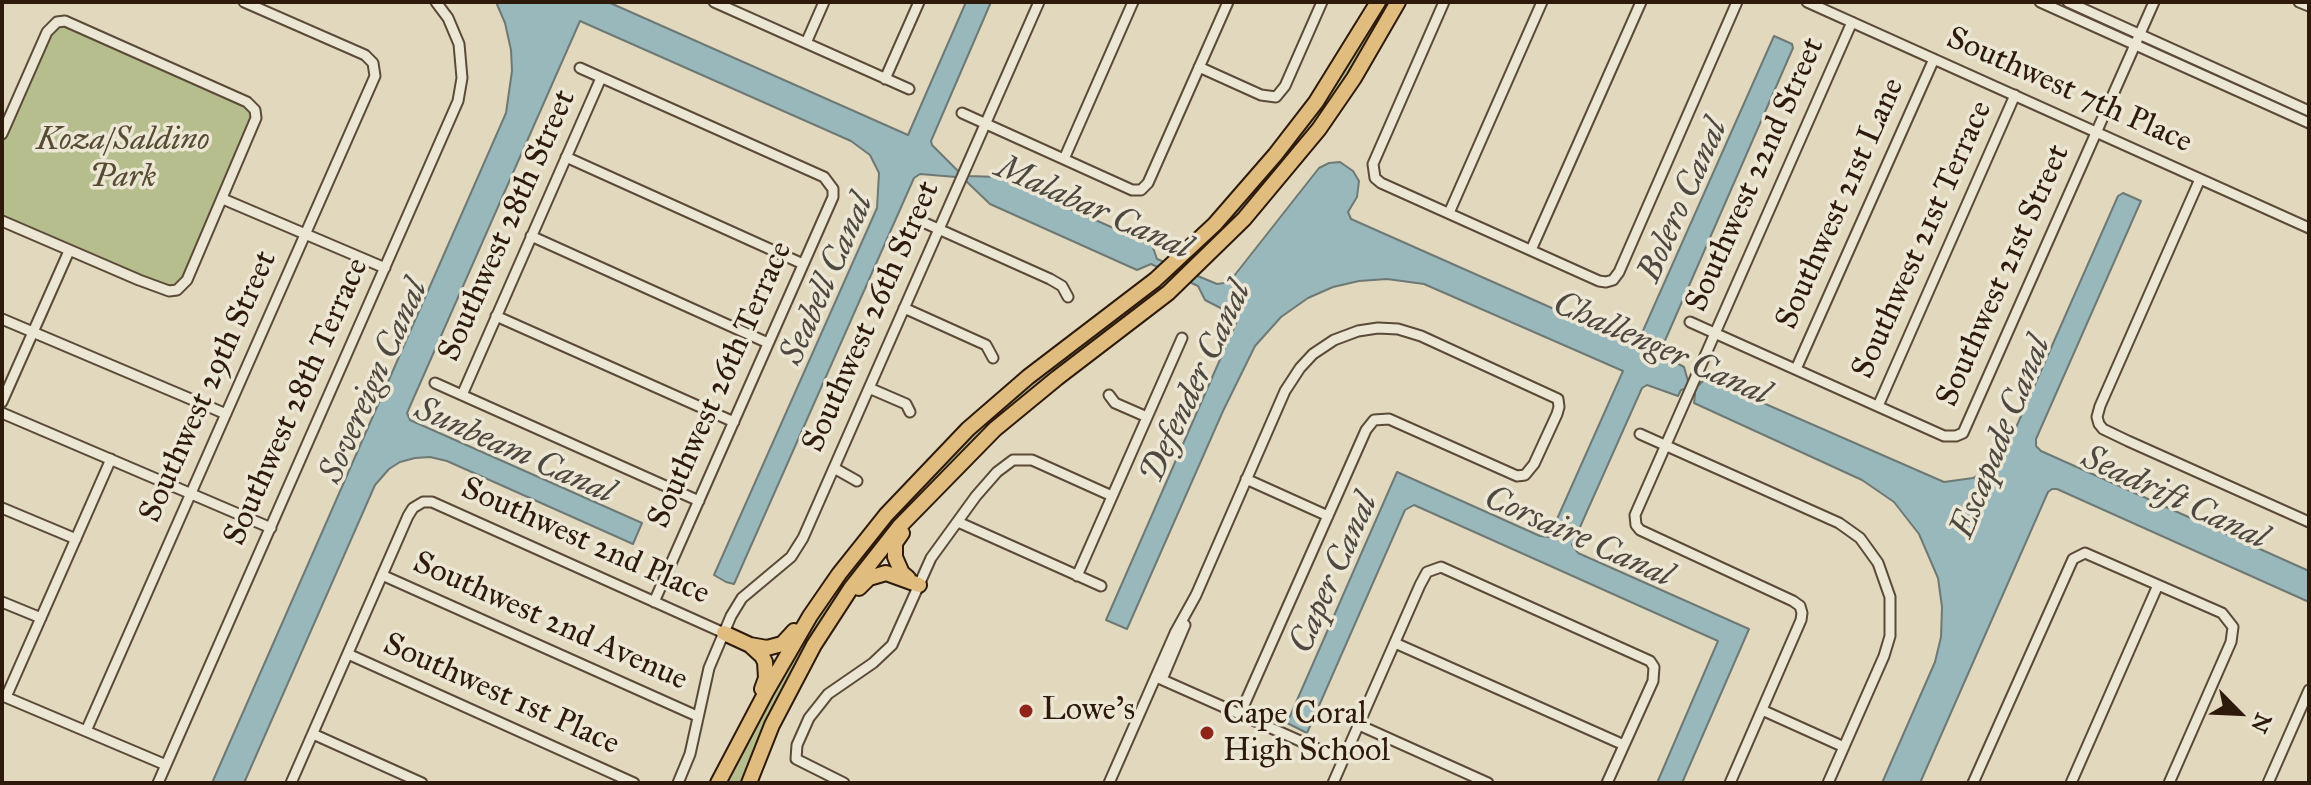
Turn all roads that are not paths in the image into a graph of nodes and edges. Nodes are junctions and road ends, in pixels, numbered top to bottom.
1 (244, 2) edge
2 (436, 2) edge
3 (714, 2) edge
4 (824, 2) edge
5 (919, 2) edge
6 (1039, 2) edge
7 (1133, 2) edge
8 (1228, 2) edge
9 (1322, 2) edge
10 (1378, 2) edge
11 (1398, 2) edge
12 (1444, 2) edge
13 (1542, 2) edge
14 (1641, 2) edge
15 (1737, 2) edge
16 (1807, 2) edge
17 (2040, 2) edge
18 (2068, 2) edge
19 (2154, 2) edge
20 (2299, 2) edge
21 (728, 5) edge
22 (2309, 6) edge
23 (1852, 22) junction
24 (2140, 34) junction
25 (806, 43) junction
26 (2135, 45) junction
27 (1934, 59) junction
28 (1199, 67) junction
29 (580, 68) dead end
30 (601, 78) junction
31 (885, 79) junction
32 (909, 89) dead end
33 (2015, 95) junction
34 (7, 109) edge
35 (2309, 111) edge
36 (962, 113) dead end
37 (985, 123) junction
38 (2309, 123) edge
39 (2097, 132) junction
40 (2, 134) edge
41 (566, 157) junction
42 (1064, 159) junction
43 (2200, 179) junction
44 (223, 199) junction
45 (1449, 213) junction
46 (2, 221) edge
47 (925, 223) dead end
48 (2309, 228) edge
49 (939, 229) junction
50 (305, 234) junction
51 (531, 236) junction
52 (1531, 250) junction
53 (69, 251) junction
54 (803, 264) junction
55 (385, 268) junction
56 (1068, 297) dead end
57 (904, 308) junction
58 (496, 316) junction
59 (2, 319) edge
60 (1690, 322) dead end
61 (33, 332) junction
62 (1715, 333) junction
63 (1182, 338) dead end
64 (768, 343) junction
65 (993, 358) dead end
66 (1796, 369) junction
67 (435, 383) dead end
68 (869, 388) junction
69 (462, 395) junction
70 (1109, 395) dead end
71 (2, 402) edge
72 (1022, 406) junction
73 (1878, 406) junction
74 (910, 412) dead end
75 (2, 413) edge
76 (226, 414) junction
77 (1147, 417) junction
78 (734, 422) junction
79 (1640, 434) dead end
80 (1666, 445) junction
81 (111, 459) junction
82 (834, 468) junction
83 (1246, 479) junction
84 (857, 481) dead end
85 (191, 493) junction
86 (1112, 496) junction
87 (699, 501) junction
88 (2, 508) edge
89 (1328, 516) junction
90 (958, 522) junction
91 (2309, 522) edge
92 (271, 528) junction
93 (76, 539) junction
94 (865, 540) junction
95 (382, 575) junction
96 (1077, 576) junction
97 (915, 583) junction
98 (2158, 585) junction
99 (1101, 586) dead end
100 (2, 602) edge
101 (654, 602) junction
102 (41, 618) junction
103 (724, 633) junction
104 (1395, 643) junction
105 (750, 645) junction
106 (348, 654) junction
107 (1159, 678) junction
108 (2309, 690) edge
109 (4, 696) edge
110 (1762, 710) junction
111 (1240, 714) junction
112 (697, 716) junction
113 (772, 725) junction
114 (1359, 725) junction
115 (86, 731) junction
116 (313, 734) junction
117 (1624, 745) junction
118 (1844, 747) junction
119 (1343, 760) junction
120 (166, 765) junction
121 (158, 783) edge
122 (291, 783) edge
123 (422, 783) edge
124 (634, 783) edge
125 (678, 783) edge
126 (712, 783) edge
127 (718, 783) edge
128 (749, 783) edge
129 (844, 783) edge
130 (1109, 783) edge
131 (1116, 783) edge
132 (1333, 783) edge
133 (1488, 783) edge
134 (1607, 783) edge
135 (1730, 783) edge
136 (1828, 783) edge
137 (1973, 783) edge
138 (2071, 783) edge
139 (2169, 783) edge
140 (2268, 783) edge

1 - 50 street, Southwest 29th Street
2 - 55 street, Southwest 28th Terrace
3 - 21 street
4 - 25 street
5 - 31 street
6 - 37 street, Southwest 26th Street
7 - 42 street
8 - 28 street
9 - 28 street
10 - 94 highway
11 - 72 highway
12 - 45 street
13 - 45 street
14 - 52 street
15 - 52 street
16 - 23 street, Southwest 7th Place
17 - 26 street
18 - 24 street
19 - 24 street, Southwest 21st Street
20 - 22 street
21 - 25 street
23 - 27 street, Southwest 7th Place
23 - 62 street, Southwest 22nd Street
24 - 26 street, Southwest 21st Street
24 - 35 street
25 - 31 street
26 - 38 street
26 - 39 street, Southwest 21st Street
27 - 33 street, Southwest 7th Place
27 - 66 street, Southwest 21st Lane
28 - 42 street
29 - 30 street
30 - 41 street, Southwest 28th Street
30 - 54 street, Southwest 26th Terrace
31 - 32 street
33 - 39 street, Southwest 7th Place
33 - 73 street, Southwest 21st Terrace
34 - 40 street
34 - 44 street
36 - 37 street
37 - 42 street
37 - 49 street, Southwest 26th Street
39 - 43 street, Southwest 7th Place
39 - 73 street, Southwest 21st Street
41 - 51 street, Southwest 28th Street
41 - 54 street
43 - 48 street, Southwest 7th Place
43 - 91 street
44 - 50 street
44 - 53 street
45 - 52 street
46 - 53 street
47 - 49 street
49 - 56 street
49 - 57 street, Southwest 26th Street
50 - 55 street
50 - 76 street, Southwest 29th Street
51 - 58 street, Southwest 28th Street
51 - 64 street
53 - 61 street
54 - 64 street, Southwest 26th Terrace
55 - 92 street, Southwest 28th Terrace
57 - 65 street
57 - 68 street, Southwest 26th Street
58 - 69 street, Southwest 28th Street
58 - 78 street
59 - 61 street
60 - 62 street
61 - 71 street
61 - 76 street
62 - 66 street
62 - 80 street, Southwest 22nd Street
63 - 77 street
64 - 78 street, Southwest 26th Terrace
66 - 73 street
67 - 69 street
68 - 74 street
68 - 82 street, Southwest 26th Street
69 - 87 street
70 - 77 street
72 - 97 highway
72 - 113 highway
75 - 81 street
76 - 85 street, Southwest 29th Street
77 - 86 street
78 - 87 street, Southwest 26th Terrace
79 - 80 street
80 - 110 street, Southwest 22nd Street
80 - 118 street
81 - 85 street
81 - 93 street
82 - 84 street
82 - 103 street, Southwest 26th Street
83 - 89 street
83 - 89 street
83 - 107 street
85 - 92 street
85 - 115 street, Southwest 29th Street
86 - 90 street
86 - 96 street
87 - 101 street, Southwest 26th Terrace
88 - 93 street
89 - 111 street
90 - 96 street
90 - 97 street
92 - 120 street, Southwest 28th Terrace
93 - 102 street
94 - 105 highway
94 - 127 highway
95 - 101 street, Southwest 2nd Place
95 - 106 street
95 - 112 street, Southwest 2nd Avenue
96 - 99 street
97 - 113 highway
97 - 129 street
98 - 137 street
98 - 138 street
98 - 139 street
100 - 102 street
101 - 103 street, Southwest 2nd Place
102 - 109 street
103 - 105 highway
103 - 112 street, Southwest 26th Street
104 - 114 street
104 - 117 street
104 - 117 street
105 - 126 highway
106 - 116 street
106 - 124 street, Southwest 1st Place
107 - 111 street
107 - 130 street
107 - 131 street
108 - 140 street
109 - 115 street
110 - 118 street
110 - 135 street
111 - 119 street
112 - 125 street, Southwest 26th Street
113 - 128 highway
114 - 119 street
114 - 133 street
115 - 120 street
116 - 122 street
116 - 123 street
117 - 134 street
118 - 136 street
119 - 132 street
120 - 121 street, Southwest 28th Terrace

